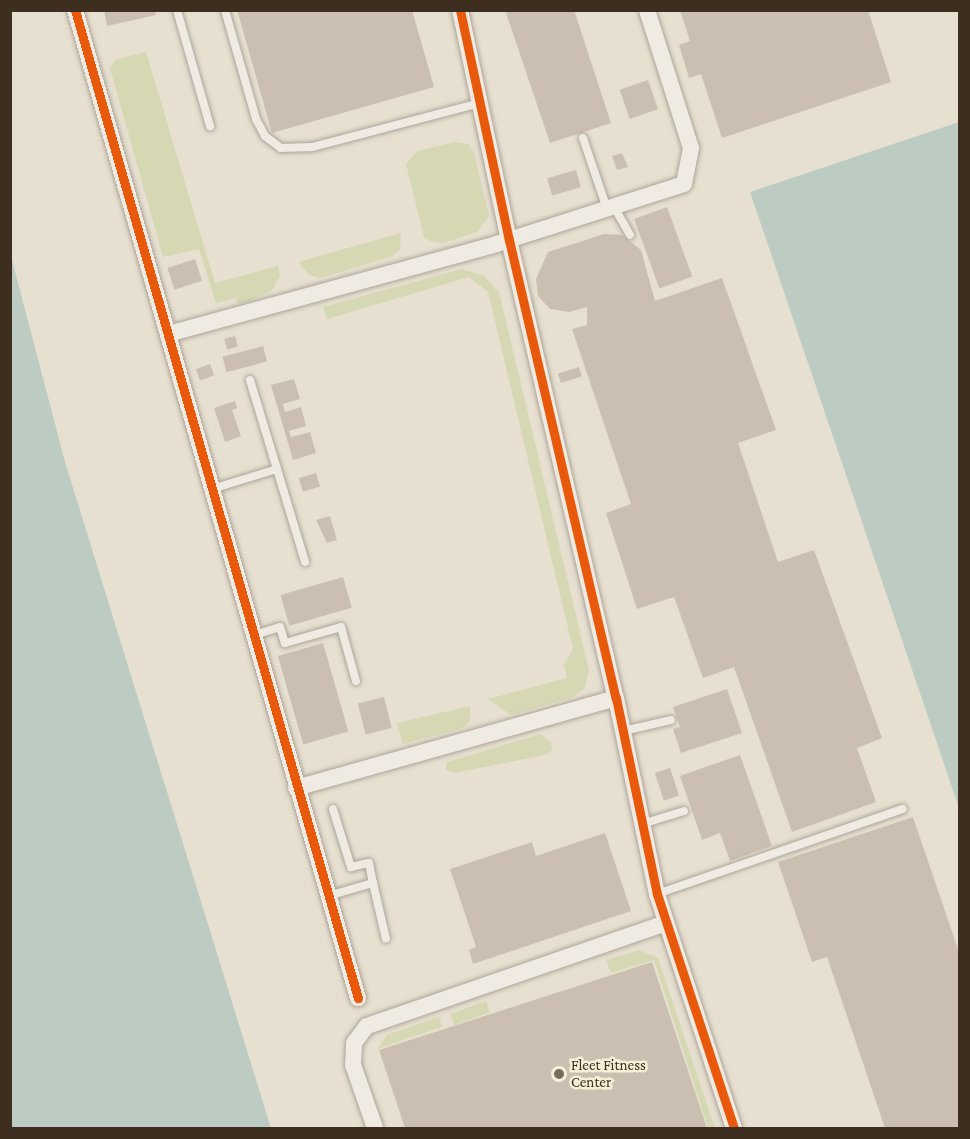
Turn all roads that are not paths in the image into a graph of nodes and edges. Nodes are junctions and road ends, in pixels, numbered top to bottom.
1 (75, 10) edge
2 (177, 10) edge
3 (225, 10) edge
4 (460, 10) edge
5 (646, 10) edge
6 (480, 103) junction
7 (210, 126) dead end
8 (583, 138) dead end
9 (611, 208) junction
10 (630, 235) dead end
11 (509, 240) junction
12 (168, 334) junction
13 (250, 380) dead end
14 (277, 469) junction
15 (212, 489) junction
16 (305, 562) dead end
17 (253, 635) junction
18 (356, 681) dead end
19 (616, 698) junction
20 (671, 720) dead end
21 (623, 731) junction
22 (296, 788) junction
23 (333, 809) dead end
24 (903, 809) dead end
25 (684, 811) dead end
26 (642, 824) junction
27 (373, 883) junction
28 (657, 894) junction
29 (328, 897) junction
30 (664, 924) junction
31 (386, 939) dead end
32 (358, 998) dead end
33 (375, 1128) edge
34 (734, 1128) edge

1 - 12 street
2 - 7 lane
3 - 6 lane
4 - 6 street
5 - 9 street
6 - 11 street
8 - 9 lane
9 - 10 lane
9 - 11 street
11 - 12 street
11 - 19 street
12 - 15 street
13 - 14 lane
14 - 15 lane
14 - 16 lane
15 - 17 street
17 - 18 lane
17 - 22 street
19 - 21 street
19 - 22 street
20 - 21 lane
21 - 26 street
22 - 29 street
23 - 27 lane
24 - 28 lane
25 - 26 lane
26 - 28 street
27 - 29 lane
27 - 31 lane
28 - 30 street
29 - 32 street
30 - 33 street
30 - 34 street

